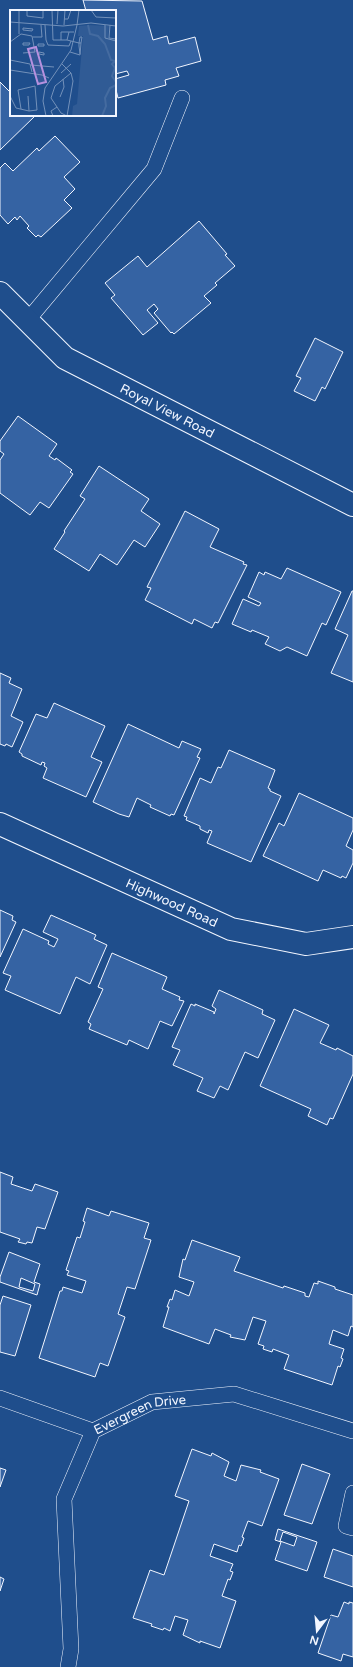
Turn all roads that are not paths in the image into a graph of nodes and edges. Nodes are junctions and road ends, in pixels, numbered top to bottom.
1 (182, 98) dead end
2 (0, 293) edge
3 (27, 321) junction
4 (353, 505) edge
5 (0, 824) edge
6 (353, 937) edge
7 (0, 1398) edge
8 (92, 1431) junction
9 (353, 1431) edge
10 (353, 1493) edge
11 (353, 1528) edge
12 (68, 1667) edge

1 - 3 lane
2 - 3 street, Royal View Road
3 - 4 street, Royal View Road
5 - 6 street, Highwood Road
7 - 8 lane
8 - 9 lane, Evergreen Drive
8 - 12 lane, Evergreen Drive
10 - 11 lane

